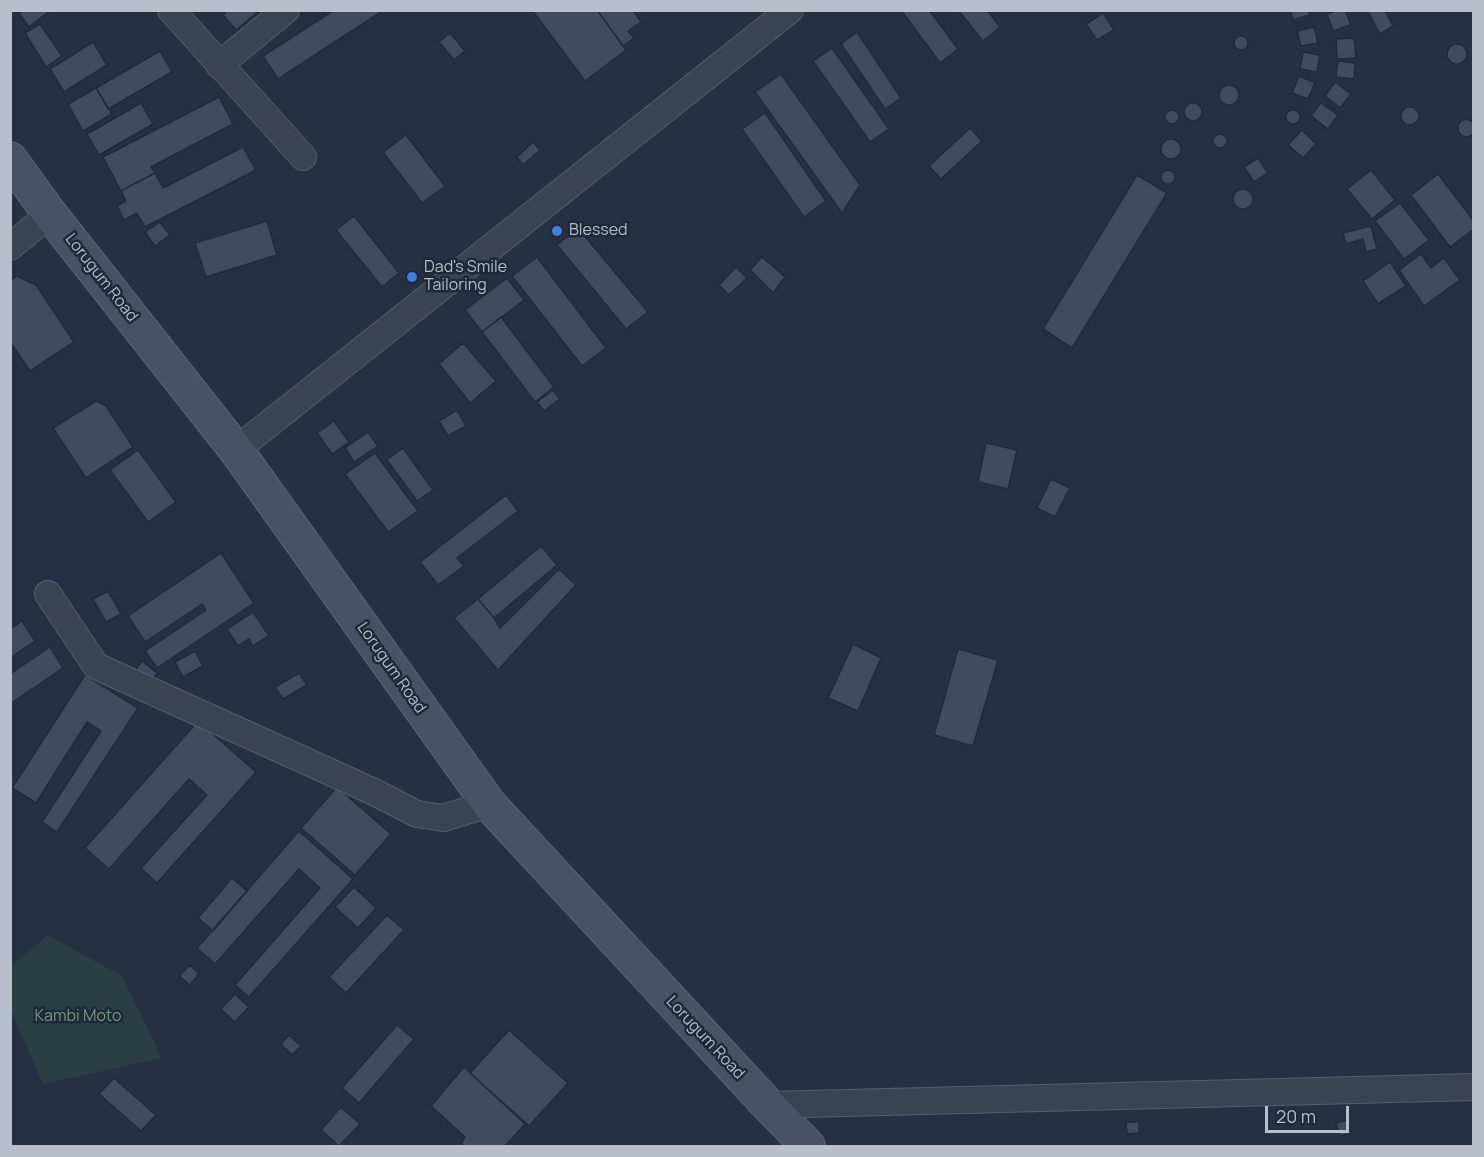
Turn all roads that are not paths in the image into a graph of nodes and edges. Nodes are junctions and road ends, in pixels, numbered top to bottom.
1 (171, 10) edge
2 (286, 10) edge
3 (781, 13) edge
4 (219, 64) junction
5 (303, 157) dead end
6 (10, 159) edge
7 (50, 214) junction
8 (10, 247) edge
9 (236, 450) junction
10 (48, 594) dead end
11 (489, 804) junction
12 (1473, 1088) edge
13 (768, 1105) junction
14 (808, 1146) edge

1 - 4 street
2 - 4 street
3 - 9 street
4 - 5 street
6 - 7 main road, Lorugum Road
7 - 8 street
7 - 9 main road, Lorugum Road
9 - 11 main road, Lorugum Road
10 - 11 street
11 - 13 main road, Lorugum Road
12 - 13 street
13 - 14 main road, Lorugum Road

